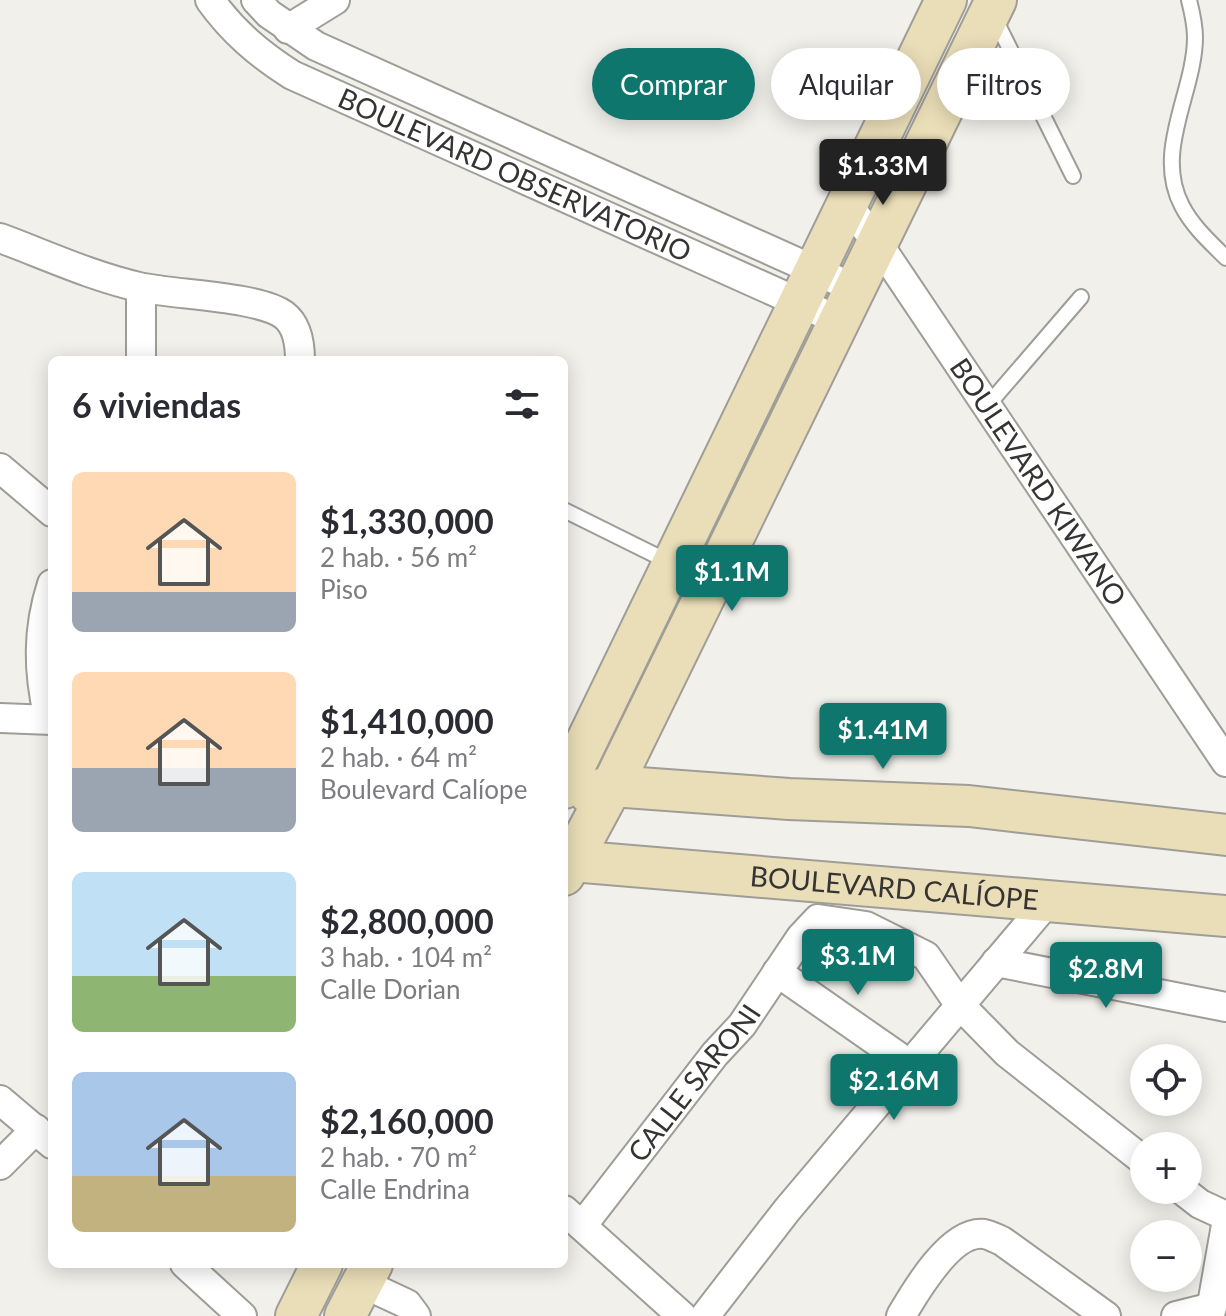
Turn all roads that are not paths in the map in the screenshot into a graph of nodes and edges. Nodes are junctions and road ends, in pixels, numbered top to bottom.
1 (210, 0) edge
2 (256, 0) edge
3 (335, 0) edge
4 (946, 0) edge
5 (1189, 0) edge
6 (993, 6) edge
7 (288, 29) junction
8 (1073, 176) dead end
9 (848, 205) junction
10 (0, 238) edge
11 (876, 242) junction
12 (1226, 258) edge
13 (807, 286) junction
14 (141, 288) junction
15 (1081, 297) dead end
16 (846, 304) junction
17 (141, 356) edge
18 (299, 356) edge
19 (987, 406) junction
20 (0, 468) edge
21 (48, 509) edge
22 (568, 512) edge
23 (673, 564) junction
24 (48, 596) edge
25 (48, 712) edge
26 (0, 718) edge
27 (48, 719) edge
28 (1226, 762) edge
29 (612, 786) junction
30 (568, 789) edge
31 (568, 793) edge
32 (1226, 835) edge
33 (568, 861) edge
34 (568, 863) edge
35 (621, 865) junction
36 (836, 884) junction
37 (568, 895) edge
38 (1050, 899) junction
39 (1226, 916) edge
40 (810, 928) junction
41 (996, 962) junction
42 (777, 972) junction
43 (959, 1004) junction
44 (1226, 1007) edge
45 (909, 1064) junction
46 (0, 1100) edge
47 (44, 1136) edge
48 (1130, 1150) edge
49 (0, 1165) edge
50 (1200, 1204) edge
51 (1226, 1216) edge
52 (573, 1218) edge
53 (1226, 1225) edge
54 (189, 1268) edge
55 (320, 1268) edge
56 (360, 1288) edge
57 (1211, 1311) edge
58 (242, 1316) edge
59 (296, 1316) edge
60 (416, 1316) edge
61 (682, 1316) edge
62 (705, 1316) edge
63 (901, 1316) edge
64 (1106, 1316) edge
65 (1176, 1316) edge

1 - 13 street, BOULEVARD OBSERVATORIO
2 - 7 street, BOULEVARD OBSERVATORIO
3 - 7 street
4 - 9 street
5 - 12 lane
6 - 8 lane
6 - 11 street
7 - 13 street, BOULEVARD OBSERVATORIO
9 - 11 street, BOULEVARD KIWANO
9 - 13 street
10 - 14 street
11 - 16 street
11 - 19 street, BOULEVARD KIWANO
13 - 16 street, BOULEVARD OBSERVATORIO
13 - 23 street
14 - 17 street
14 - 18 street
15 - 19 lane
16 - 29 street
19 - 28 street, BOULEVARD KIWANO
20 - 21 street
22 - 23 lane
23 - 30 street
24 - 25 street
26 - 27 street
29 - 31 street
29 - 32 street
29 - 33 street
34 - 35 street, BOULEVARD CALÍOPE
35 - 36 street, BOULEVARD CALÍOPE
35 - 37 street
36 - 38 street, BOULEVARD CALÍOPE
36 - 40 street, CALLE SARONI
38 - 39 street, BOULEVARD CALÍOPE
38 - 41 street
40 - 42 street, CALLE SARONI
40 - 43 street
41 - 43 street
41 - 44 street
42 - 45 street
42 - 52 street, CALLE SARONI
43 - 45 street
43 - 48 street
45 - 62 street
46 - 47 street
47 - 49 street
50 - 51 street
52 - 61 street
53 - 57 street
54 - 58 street
55 - 59 street
56 - 60 street
57 - 65 street
63 - 64 street

